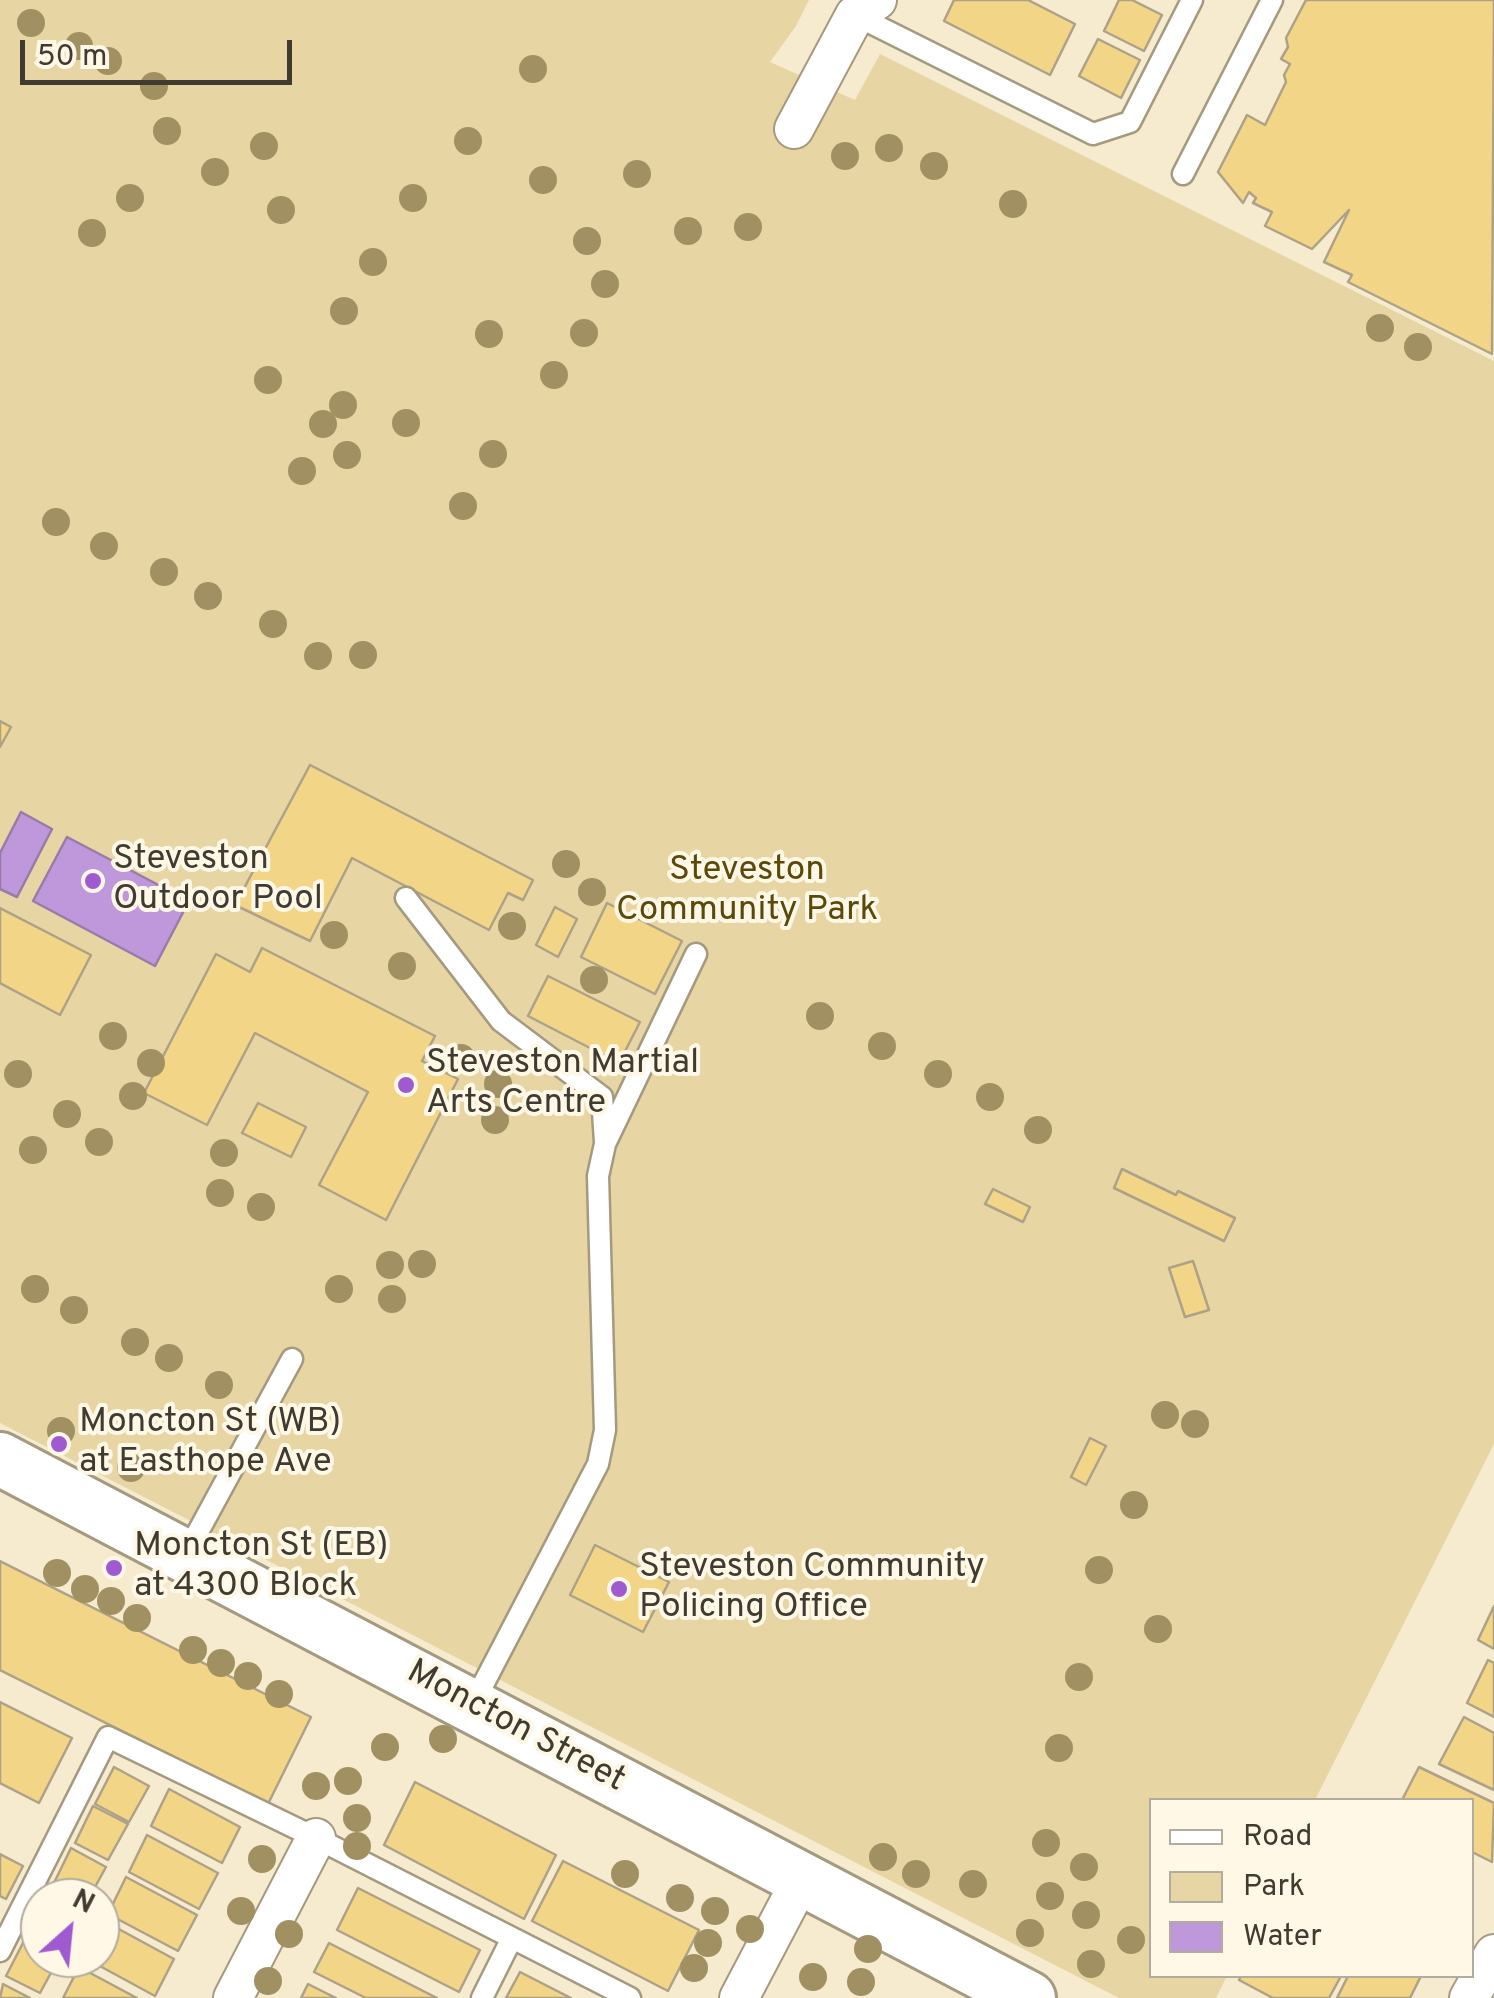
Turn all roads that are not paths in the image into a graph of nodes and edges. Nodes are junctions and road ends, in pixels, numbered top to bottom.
1 (1192, 0) edge
2 (1272, 0) edge
3 (862, 5) edge
4 (794, 129) dead end
5 (1183, 174) dead end
6 (406, 898) dead end
7 (696, 954) dead end
8 (605, 1144) junction
9 (292, 1359) dead end
10 (0, 1459) edge
11 (185, 1556) junction
12 (473, 1706) junction
13 (316, 1838) junction
14 (801, 1880) junction
15 (512, 1938) junction
16 (0, 1951) edge
17 (1494, 1954) edge
18 (233, 1998) edge
19 (482, 1998) edge
20 (630, 1998) edge
21 (738, 1998) edge
22 (1029, 1998) edge
23 (1469, 1998) edge

1 - 3 lane
2 - 5 lane
3 - 4 street
6 - 8 lane
7 - 8 lane
8 - 12 lane
9 - 11 lane
10 - 11 street, Moncton Street
11 - 12 street, Moncton Street
12 - 14 street, Moncton Street
13 - 15 lane
13 - 16 lane
13 - 18 street
14 - 21 street
14 - 22 street, Moncton Street
15 - 19 lane
15 - 20 lane
17 - 23 street

